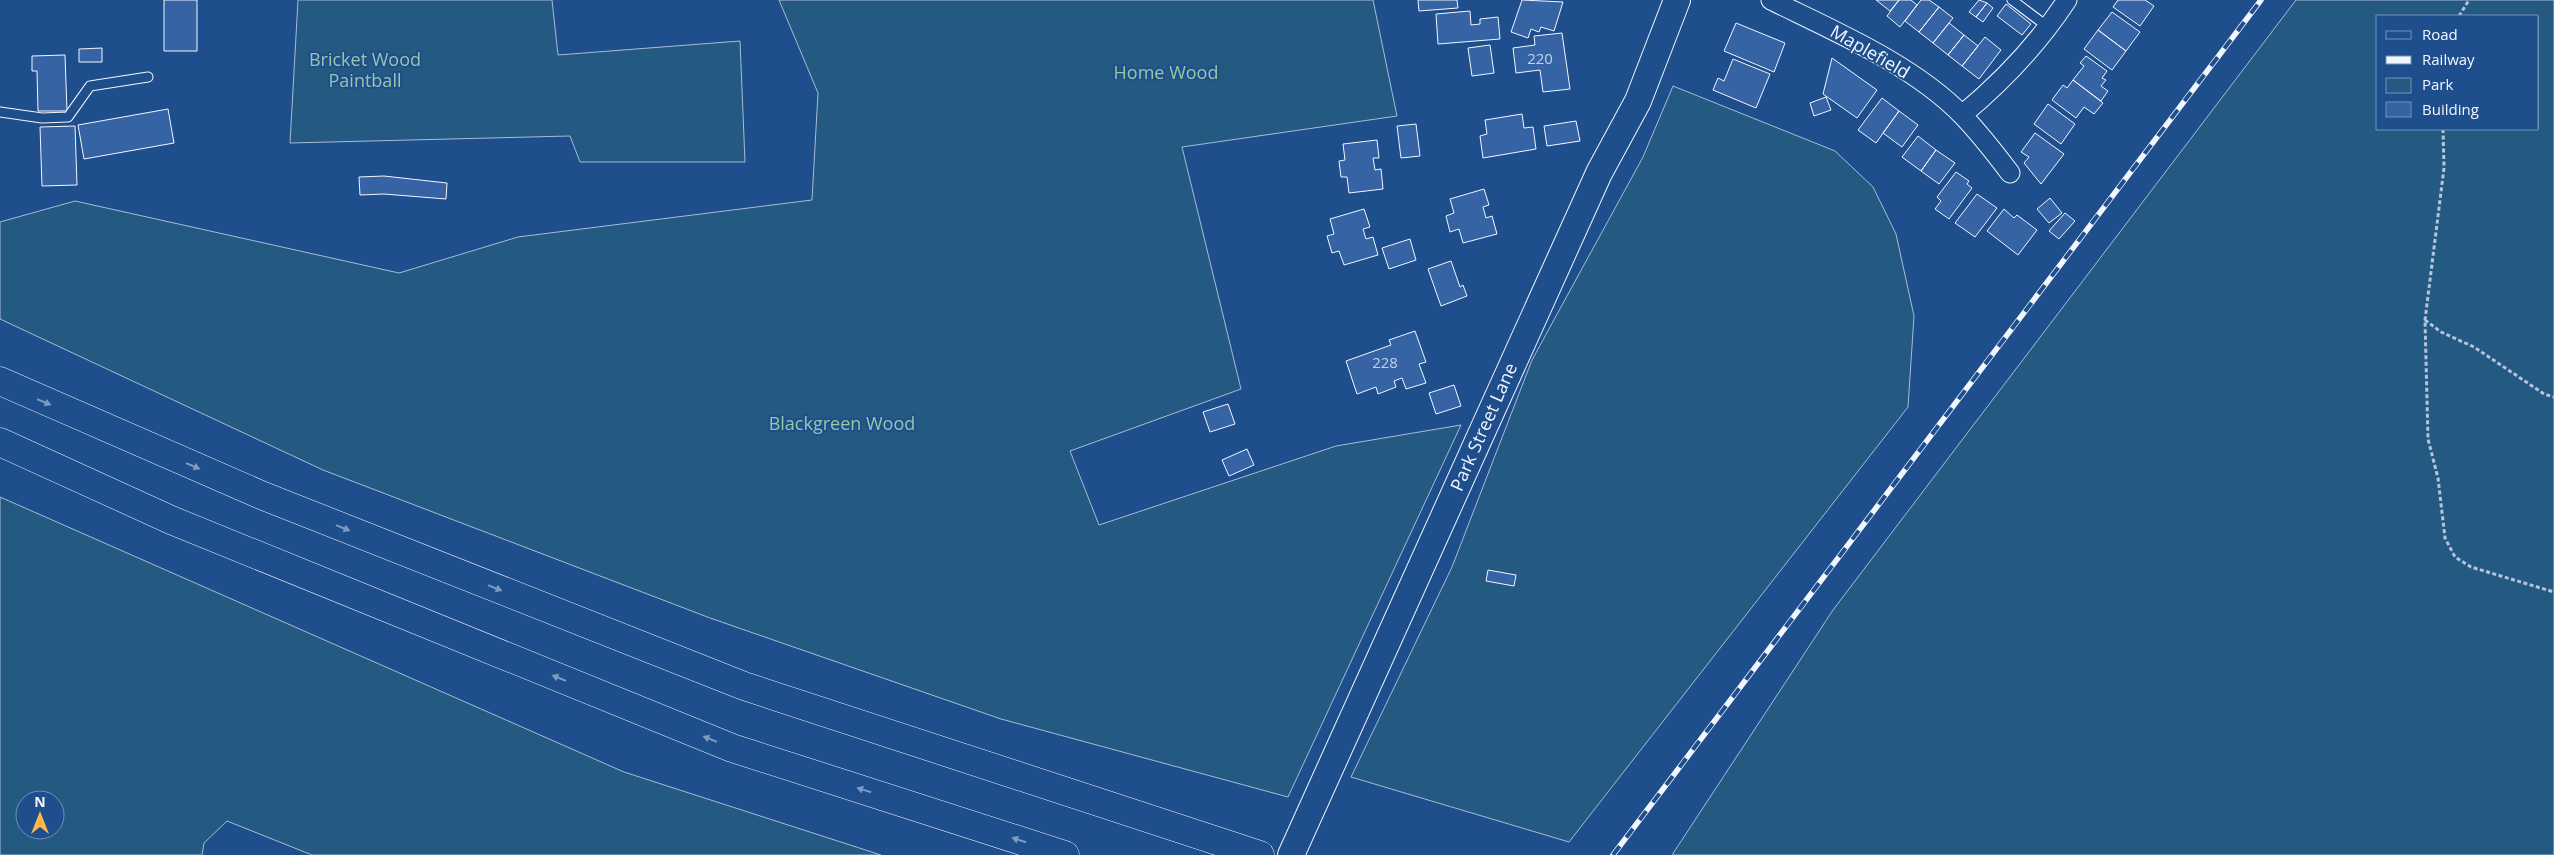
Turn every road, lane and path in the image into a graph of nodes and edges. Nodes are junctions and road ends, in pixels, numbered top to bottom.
1 (1677, 0) edge
2 (1771, 0) edge
3 (2012, 0) edge
4 (2067, 0) edge
5 (2470, 0) edge
6 (2460, 15) edge
7 (2048, 27) junction
8 (148, 77) dead end
9 (0, 112) edge
10 (1962, 115) junction
11 (2443, 130) edge
12 (2010, 173) dead end
13 (2425, 320) junction
14 (0, 381) edge
15 (2554, 397) edge
16 (0, 442) edge
17 (2554, 592) edge
18 (1065, 855) edge
19 (1260, 855) edge
20 (1292, 855) edge

1 - 20 street, Park Street Lane
2 - 10 street, Maplefield
3 - 7 lane
4 - 7 street
5 - 6 path
7 - 10 street
8 - 9 lane
10 - 12 street, Maplefield
11 - 13 path
13 - 15 path
13 - 17 path
14 -> 19 highway
18 -> 16 highway

